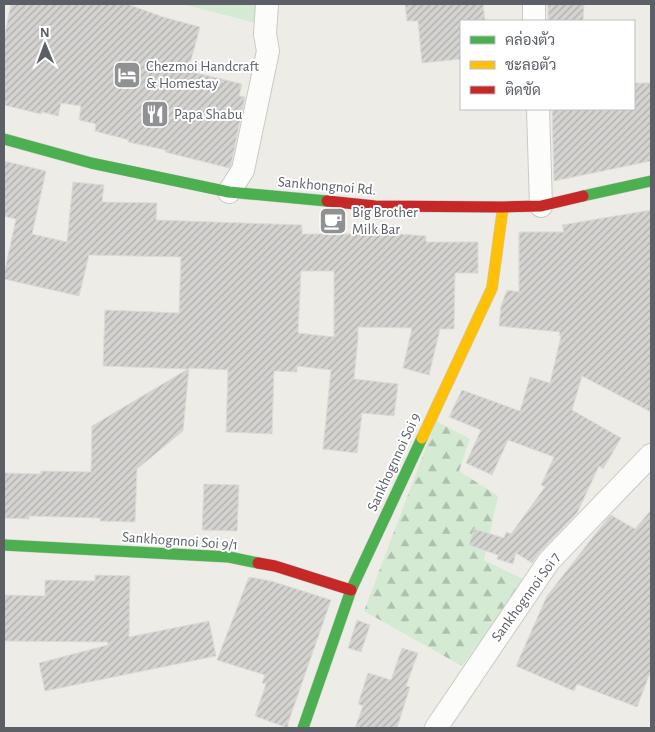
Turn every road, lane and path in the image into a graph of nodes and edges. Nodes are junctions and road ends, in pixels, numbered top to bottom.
1 (267, 4) edge
2 (534, 4) edge
3 (534, 20) edge
4 (538, 110) edge
5 (4, 138) edge
6 (651, 180) edge
7 (229, 192) junction
8 (542, 206) junction
9 (503, 207) junction
10 (651, 455) edge
11 (4, 545) edge
12 (351, 590) junction
13 (303, 728) edge
14 (436, 728) edge

1 - 7 street
2 - 3 street
4 - 8 street
5 - 7 street, Sankhongnoi Rd.
6 - 8 street, Sankhongnoi Rd.
7 - 9 street, Sankhongnoi Rd.
8 - 9 street, Sankhongnoi Rd.
9 - 12 street, Sankhognnoi Soi 9
10 - 14 street, Sankhognnoi Soi 7
11 - 12 street, Sankhognnoi Soi 9/1
12 - 13 street, Sankhognnoi Soi 9

